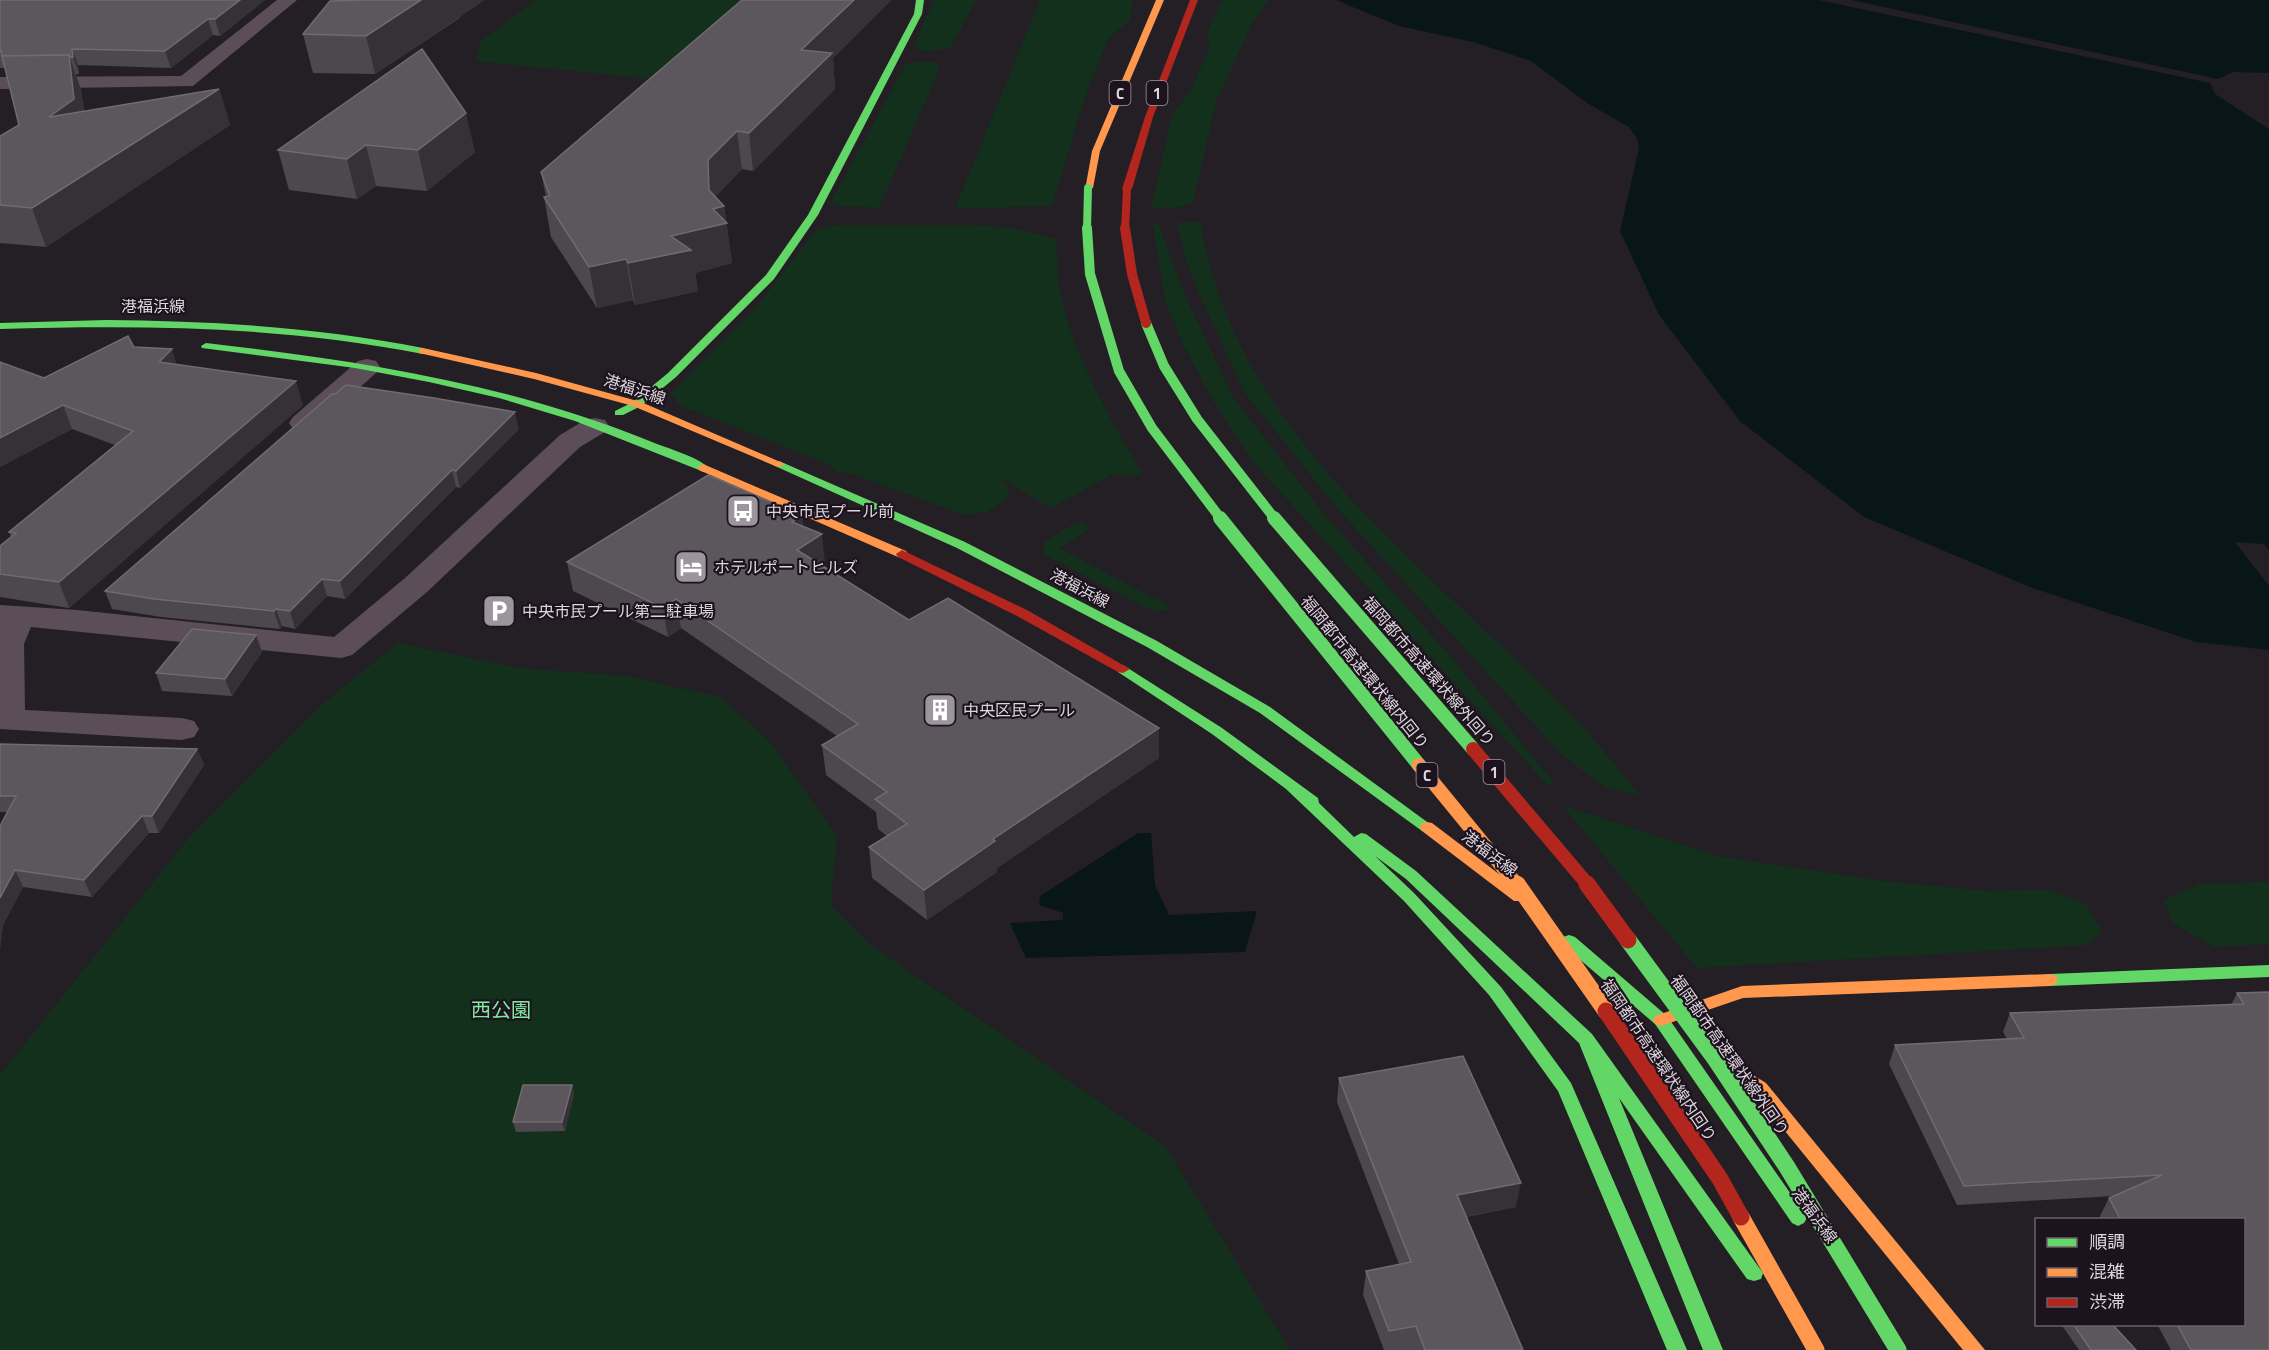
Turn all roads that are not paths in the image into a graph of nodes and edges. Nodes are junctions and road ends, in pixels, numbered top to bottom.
1 (288, 0) edge
2 (920, 0) edge
3 (1160, 0) edge
4 (1194, 0) edge
5 (0, 83) edge
6 (0, 326) edge
7 (195, 345) dead end
8 (367, 367) junction
9 (637, 404) junction
10 (595, 426) junction
11 (279, 444) edge
12 (104, 597) dead end
13 (10, 615) edge
14 (77, 620) junction
15 (182, 729) dead end
16 (1289, 783) junction
17 (2269, 971) edge
18 (1661, 1020) junction
19 (1597, 1036) junction
20 (1805, 1228) dead end
21 (1825, 1257) dead end
22 (1677, 1350) edge
23 (1713, 1350) edge
24 (1810, 1350) edge
25 (1816, 1350) edge
26 (1889, 1350) edge
27 (1898, 1350) edge
28 (1975, 1350) edge

1 - 5 street
2 - 9 main road
3 - 25 main road, 福岡都市高速環状線内回り / C, bridge
4 - 27 main road, 福岡都市高速環状線外回り / 1, bridge
6 - 9 main road, 港福浜線
7 - 8 main road
8 - 10 main road
8 - 11 street
9 - 10 main road
9 - 18 main road, 港福浜線
10 - 14 street
10 - 16 main road
12 - 14 street
13 - 14 street
13 - 15 street
16 - 19 main road
16 - 22 main road
17 - 18 main road
18 - 19 main road
18 - 20 main road, 港福浜線
18 - 28 main road
19 - 23 main road
19 - 24 main road
21 - 26 main road, 港福浜線

